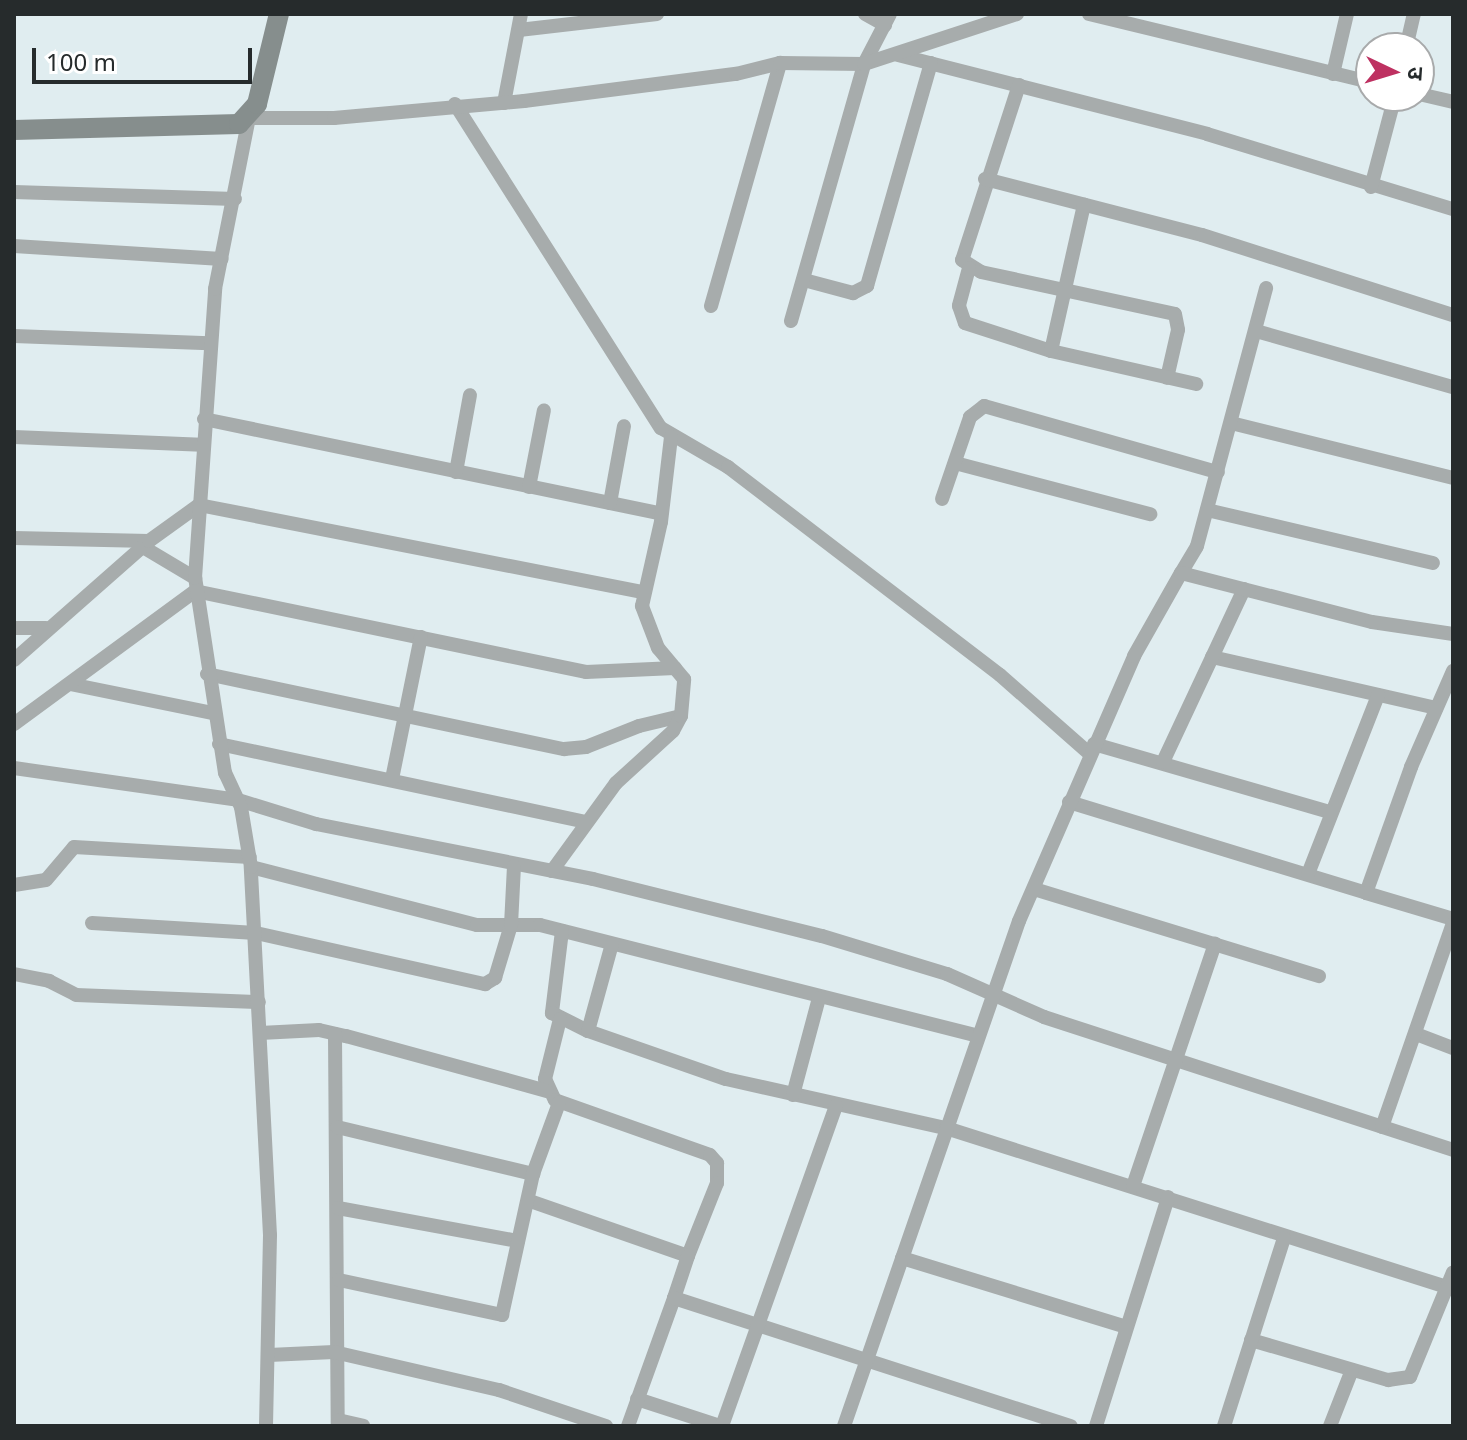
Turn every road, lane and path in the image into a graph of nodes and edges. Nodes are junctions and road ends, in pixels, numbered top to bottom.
1 (279, 14) edge
2 (521, 14) edge
3 (657, 14) edge
4 (865, 14) edge
5 (1017, 14) edge
6 (1089, 14) edge
7 (1347, 14) edge
8 (888, 20) edge
9 (519, 30) junction
10 (898, 55) junction
11 (780, 63) junction
12 (931, 63) junction
13 (864, 64) junction
14 (1333, 74) junction
15 (1355, 79) edge
16 (1019, 85) junction
17 (504, 103) junction
18 (455, 104) junction
19 (1391, 112) edge
20 (249, 118) junction
21 (14, 130) edge
22 (985, 179) junction
23 (1371, 187) junction
24 (14, 192) edge
25 (235, 199) junction
26 (1084, 205) junction
27 (1453, 209) edge
28 (14, 246) edge
29 (222, 259) junction
30 (969, 268) junction
31 (804, 280) junction
32 (1266, 288) dead end
33 (1066, 289) junction
34 (711, 306) dead end
35 (1453, 315) edge
36 (791, 321) dead end
37 (1256, 331) junction
38 (14, 336) edge
39 (209, 343) junction
40 (1051, 351) junction
41 (1167, 378) junction
42 (1196, 384) dead end
43 (1453, 387) edge
44 (470, 395) dead end
45 (544, 410) dead end
46 (204, 419) junction
47 (1231, 423) junction
48 (624, 426) dead end
49 (14, 437) edge
50 (671, 437) junction
51 (201, 445) junction
52 (955, 463) junction
53 (456, 472) junction
54 (1218, 472) junction
55 (1453, 478) edge
56 (529, 487) junction
57 (942, 499) dead end
58 (610, 503) junction
59 (199, 505) junction
60 (1207, 510) junction
61 (661, 514) junction
62 (1150, 514) dead end
63 (14, 538) edge
64 (146, 544) junction
65 (1433, 563) dead end
66 (1181, 573) junction
67 (195, 585) junction
68 (1244, 589) junction
69 (642, 592) junction
70 (14, 628) edge
71 (46, 628) junction
72 (1453, 634) edge
73 (421, 637) junction
74 (1212, 657) junction
75 (14, 660) edge
76 (675, 668) junction
77 (1453, 671) edge
78 (207, 674) junction
79 (70, 684) junction
80 (1378, 695) junction
81 (1436, 708) junction
82 (213, 713) junction
83 (406, 714) junction
84 (681, 716) junction
85 (14, 724) edge
86 (219, 744) junction
87 (1092, 749) junction
88 (1163, 762) junction
89 (14, 768) edge
90 (392, 779) junction
91 (238, 800) junction
92 (1069, 802) junction
93 (1330, 812) junction
94 (585, 822) junction
95 (250, 862) junction
96 (514, 866) junction
97 (552, 871) junction
98 (1308, 874) junction
99 (14, 885) edge
100 (1034, 889) junction
101 (1366, 893) junction
102 (1453, 921) edge
103 (92, 923) dead end
104 (511, 925) junction
105 (562, 931) junction
106 (256, 933) junction
107 (612, 944) junction
108 (1215, 944) junction
109 (1448, 959) edge
110 (14, 974) edge
111 (1319, 976) dead end
112 (819, 998) junction
113 (995, 999) junction
114 (259, 1002) junction
115 (560, 1019) junction
116 (588, 1031) junction
117 (260, 1033) junction
118 (335, 1034) junction
119 (1416, 1034) junction
120 (978, 1036) junction
121 (1453, 1048) edge
122 (1177, 1059) junction
123 (547, 1091) junction
124 (793, 1095) junction
125 (559, 1103) junction
126 (836, 1106) junction
127 (337, 1127) junction
128 (1382, 1127) junction
129 (946, 1128) junction
130 (1453, 1150) edge
131 (533, 1174) junction
132 (1133, 1186) junction
133 (1168, 1197) junction
134 (530, 1201) junction
135 (338, 1208) junction
136 (1284, 1238) junction
137 (518, 1241) junction
138 (688, 1256) junction
139 (902, 1258) junction
140 (1453, 1272) edge
141 (339, 1280) junction
142 (1450, 1289) edge
143 (674, 1298) junction
144 (757, 1325) junction
145 (1126, 1327) junction
146 (1251, 1340) junction
147 (340, 1353) junction
148 (269, 1355) junction
149 (866, 1360) junction
150 (1352, 1370) junction
151 (637, 1399) junction
152 (338, 1423) edge
153 (266, 1426) edge
154 (363, 1426) edge
155 (606, 1426) edge
156 (628, 1426) edge
157 (721, 1426) edge
158 (844, 1426) edge
159 (1071, 1426) edge
160 (1096, 1426) edge
161 (1224, 1426) edge
162 (1330, 1426) edge

1 - 20 street
2 - 9 street
3 - 9 street
4 - 8 street
5 - 10 street
6 - 14 street
7 - 14 street
8 - 13 street
9 - 17 street
10 - 12 street
10 - 13 street
11 - 13 street
11 - 17 street
11 - 34 street
12 - 16 street
12 - 31 street
13 - 31 street
14 - 15 street
16 - 22 street
16 - 23 street
17 - 18 street
18 - 20 street
18 - 50 street
19 - 23 street
20 - 21 street
20 - 25 street
22 - 26 street
22 - 30 street
23 - 27 street
24 - 25 street
25 - 29 street
26 - 33 street
26 - 35 street
28 - 29 street
29 - 39 street
30 - 33 street
30 - 40 street
31 - 36 street
32 - 37 street
33 - 40 street
33 - 41 street
37 - 43 street
37 - 47 street
38 - 39 street
39 - 46 street
40 - 41 street
41 - 42 street
44 - 53 street
45 - 56 street
46 - 51 street
46 - 53 street
47 - 54 street
47 - 55 street
48 - 58 street
49 - 51 street
50 - 61 street
50 - 87 street
51 - 59 street
52 - 54 street
52 - 57 street
52 - 62 street
53 - 56 street
54 - 60 street
56 - 58 street
58 - 61 street
59 - 64 street
59 - 67 street
59 - 69 street
60 - 65 street
60 - 66 street
61 - 69 street
63 - 64 street
64 - 67 street
64 - 71 street
66 - 68 street
66 - 87 street
67 - 73 street
67 - 78 street
67 - 79 street
68 - 72 street
68 - 74 street
69 - 76 street
70 - 71 street
71 - 75 street
73 - 76 street
73 - 83 street
74 - 80 street
74 - 88 street
76 - 84 street
77 - 81 street
78 - 82 street
78 - 83 street
79 - 82 street
79 - 85 street
80 - 81 street
80 - 93 street
81 - 101 street
82 - 86 street
83 - 84 street
83 - 90 street
84 - 94 street
86 - 90 street
86 - 91 street
87 - 88 street
87 - 92 street
88 - 93 street
89 - 91 street
90 - 94 street
91 - 95 street
91 - 96 street
92 - 98 street
92 - 100 street
93 - 98 street
94 - 97 street
95 - 99 street
95 - 104 street
95 - 106 street
96 - 97 street
96 - 104 street
97 - 113 street
98 - 101 street
100 - 108 street
100 - 113 street
101 - 102 street
102 - 109 street
103 - 106 street
104 - 105 street
104 - 106 street
105 - 107 street
105 - 115 street
106 - 114 street
107 - 112 street
107 - 116 street
108 - 111 street
108 - 122 street
109 - 119 street
110 - 114 street
112 - 120 street
112 - 124 street
113 - 120 street
113 - 122 street
114 - 117 street
115 - 116 street
115 - 123 street
116 - 124 street
117 - 118 street
117 - 148 street
118 - 123 street
118 - 127 street
119 - 121 street
119 - 128 street
120 - 129 street
122 - 128 street
122 - 132 street
123 - 125 street
124 - 126 street
125 - 131 street
125 - 138 street
126 - 129 street
126 - 144 street
127 - 131 street
127 - 135 street
128 - 130 street
129 - 132 street
129 - 139 street
131 - 134 street
132 - 133 street
133 - 136 street
133 - 145 street
134 - 137 street
134 - 138 street
135 - 137 street
135 - 141 street
136 - 142 street
136 - 146 street
137 - 141 street
138 - 143 street
139 - 145 street
139 - 149 street
140 - 142 street
141 - 147 street
142 - 150 street
143 - 144 street
143 - 151 street
144 - 149 street
144 - 157 street
145 - 160 street
146 - 150 street
146 - 161 street
147 - 148 street
147 - 152 street
147 - 155 street
148 - 153 street
149 - 158 street
149 - 159 street
150 - 162 street
151 - 156 street
151 - 157 street
152 - 154 street

